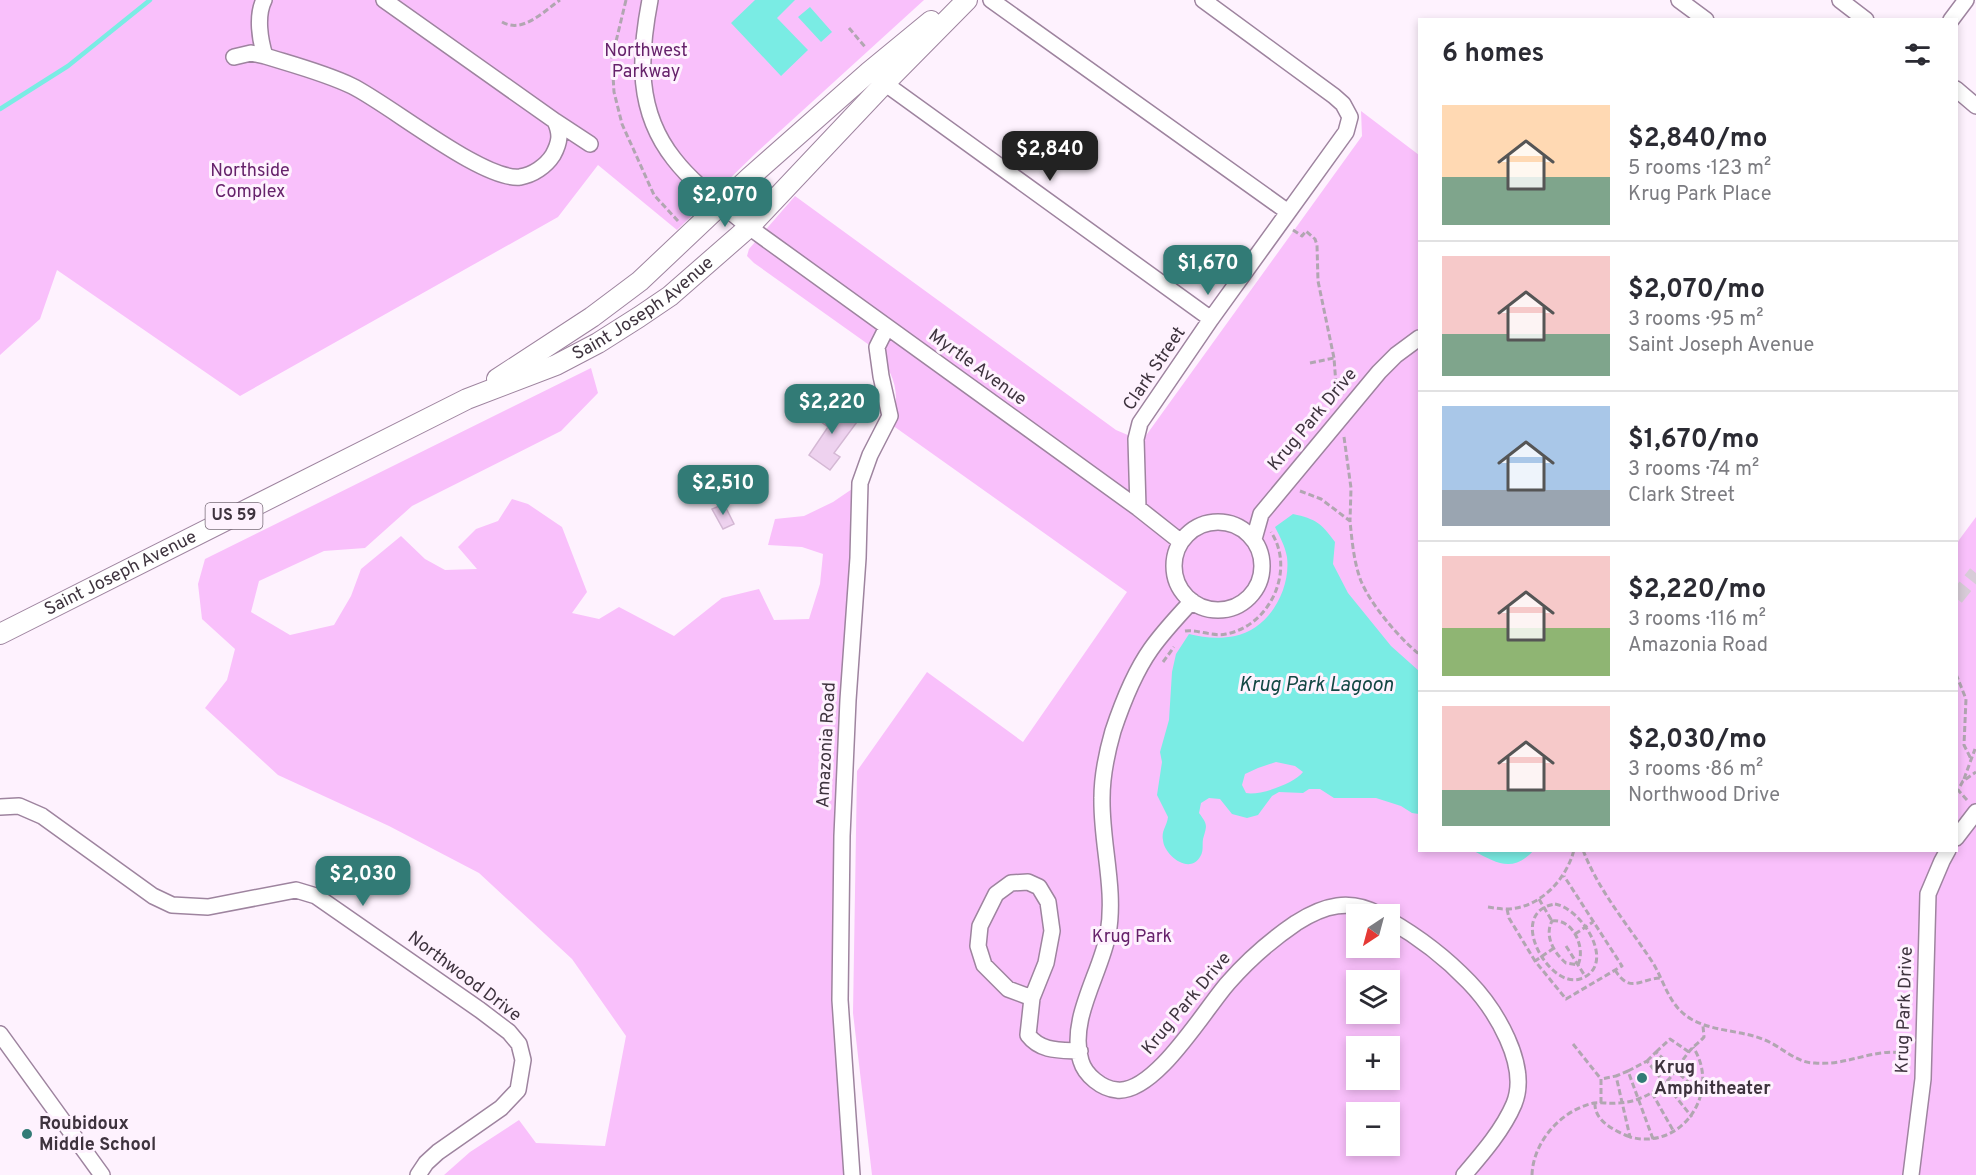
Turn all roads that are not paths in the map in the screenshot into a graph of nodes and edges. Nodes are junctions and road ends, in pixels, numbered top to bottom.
1 (264, 0) edge
2 (384, 0) edge
3 (650, 0) edge
4 (956, 0) edge
5 (967, 0) edge
6 (991, 0) edge
7 (1203, 0) edge
8 (1679, 0) edge
9 (1840, 0) edge
10 (1966, 0) edge
11 (1703, 18) edge
12 (1863, 18) edge
13 (1952, 18) edge
14 (265, 56) junction
15 (234, 57) dead end
16 (877, 78) junction
17 (1958, 91) edge
18 (1976, 106) edge
19 (555, 121) junction
20 (590, 144) dead end
21 (722, 204) junction
22 (1284, 217) junction
23 (749, 227) junction
24 (1211, 319) junction
25 (887, 327) junction
26 (1418, 339) edge
27 (467, 399) junction
28 (1138, 508) junction
29 (1254, 539) junction
30 (1181, 542) junction
31 (1192, 601) junction
32 (0, 634) edge
33 (0, 807) edge
34 (1973, 808) edge
35 (1958, 834) edge
36 (1947, 852) edge
37 (1346, 905) edge
38 (1400, 928) edge
39 (1032, 998) junction
40 (0, 1034) edge
41 (1080, 1051) junction
42 (102, 1175) edge
43 (418, 1175) edge
44 (852, 1175) edge
45 (1464, 1175) edge
46 (1911, 1175) edge

1 - 14 street
2 - 19 street
3 - 21 street
4 - 16 main road, Saint Joseph Avenue / US 59
5 - 16 main road, Saint Joseph Avenue / US 59
6 - 22 street
7 - 22 street, Clark Street
8 - 11 street
9 - 12 street
10 - 13 street
14 - 15 street
14 - 19 street
16 - 21 main road, Saint Joseph Avenue / US 59
16 - 23 main road, Saint Joseph Avenue / US 59
16 - 24 street
17 - 18 street
19 - 20 street
21 - 23 street, Myrtle Avenue
21 - 27 main road, Saint Joseph Avenue / US 59
22 - 24 street, Clark Street
23 - 25 street, Myrtle Avenue
23 - 27 main road, Saint Joseph Avenue / US 59
24 - 28 street, Clark Street
25 - 28 street, Myrtle Avenue
25 - 44 street, Amazonia Road
26 - 29 street, Krug Park Drive
27 - 32 main road, Saint Joseph Avenue / US 59
28 - 30 street, Myrtle Avenue
29 - 30 street
29 - 31 street
30 - 31 street
31 - 41 street, Krug Park Drive
33 - 43 street, Northwood Drive
34 - 35 street
36 - 46 street, Krug Park Drive
37 - 41 street, Krug Park Drive
38 - 45 street
39 - 39 street
39 - 41 street
40 - 42 street

